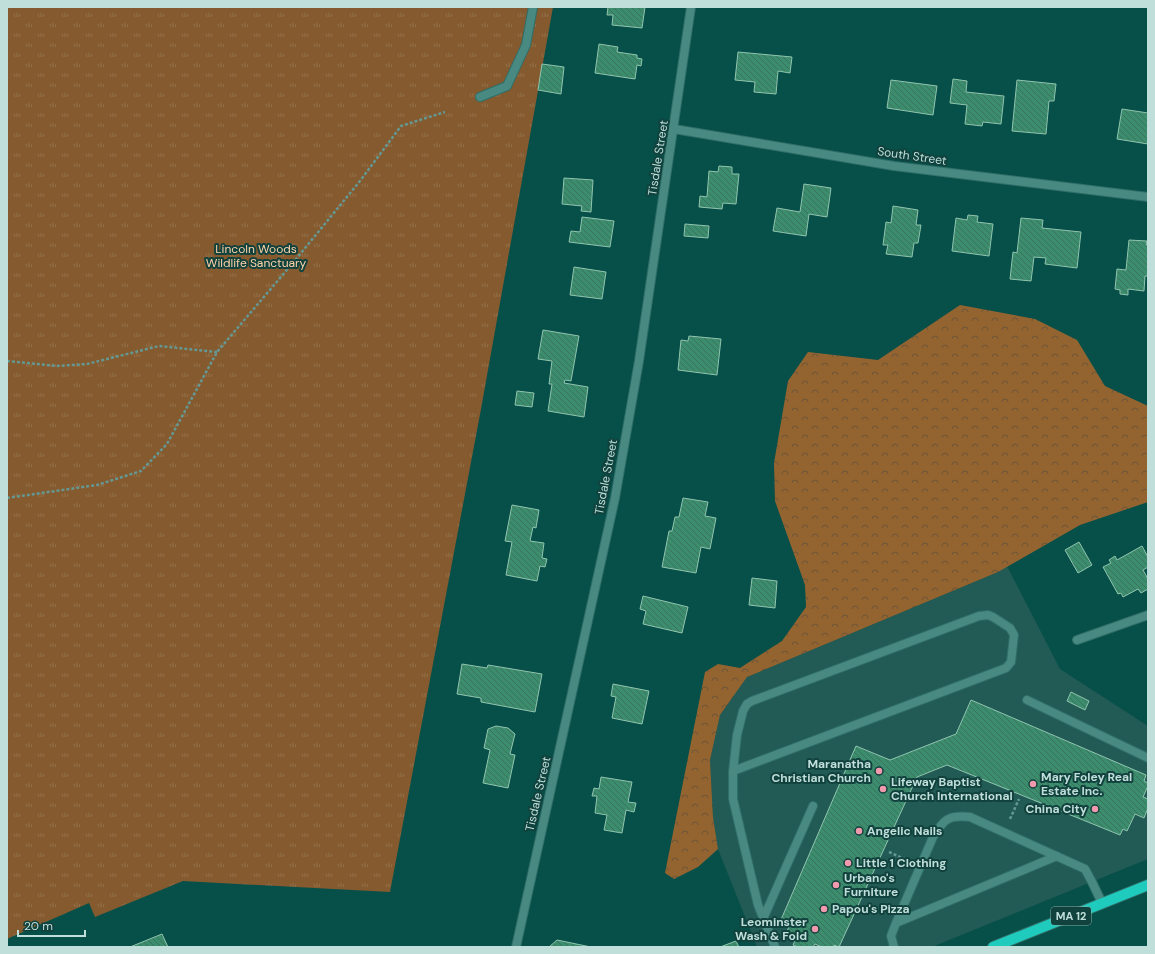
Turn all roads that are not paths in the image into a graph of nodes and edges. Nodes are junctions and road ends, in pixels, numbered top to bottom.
1 (533, 7) edge
2 (692, 7) edge
3 (480, 97) dead end
4 (674, 130) junction
5 (1148, 197) edge
6 (1148, 615) edge
7 (1077, 640) dead end
8 (1027, 700) dead end
9 (1148, 758) edge
10 (733, 771) junction
11 (813, 806) dead end
12 (1057, 856) junction
13 (1148, 885) edge
14 (1102, 903) junction
15 (763, 919) junction
16 (896, 923) junction
17 (516, 947) edge
18 (775, 947) edge
19 (894, 947) edge
20 (993, 947) edge

1 - 3 street
2 - 4 street, Tisdale Street
4 - 5 street, South Street
4 - 17 street, Tisdale Street
6 - 7 street
8 - 9 street
10 - 10 street
10 - 15 street
11 - 15 street
12 - 14 street
12 - 16 street
12 - 16 street
13 - 14 main road, MA 12
14 - 20 main road, MA 12
15 - 18 street
16 - 19 street

